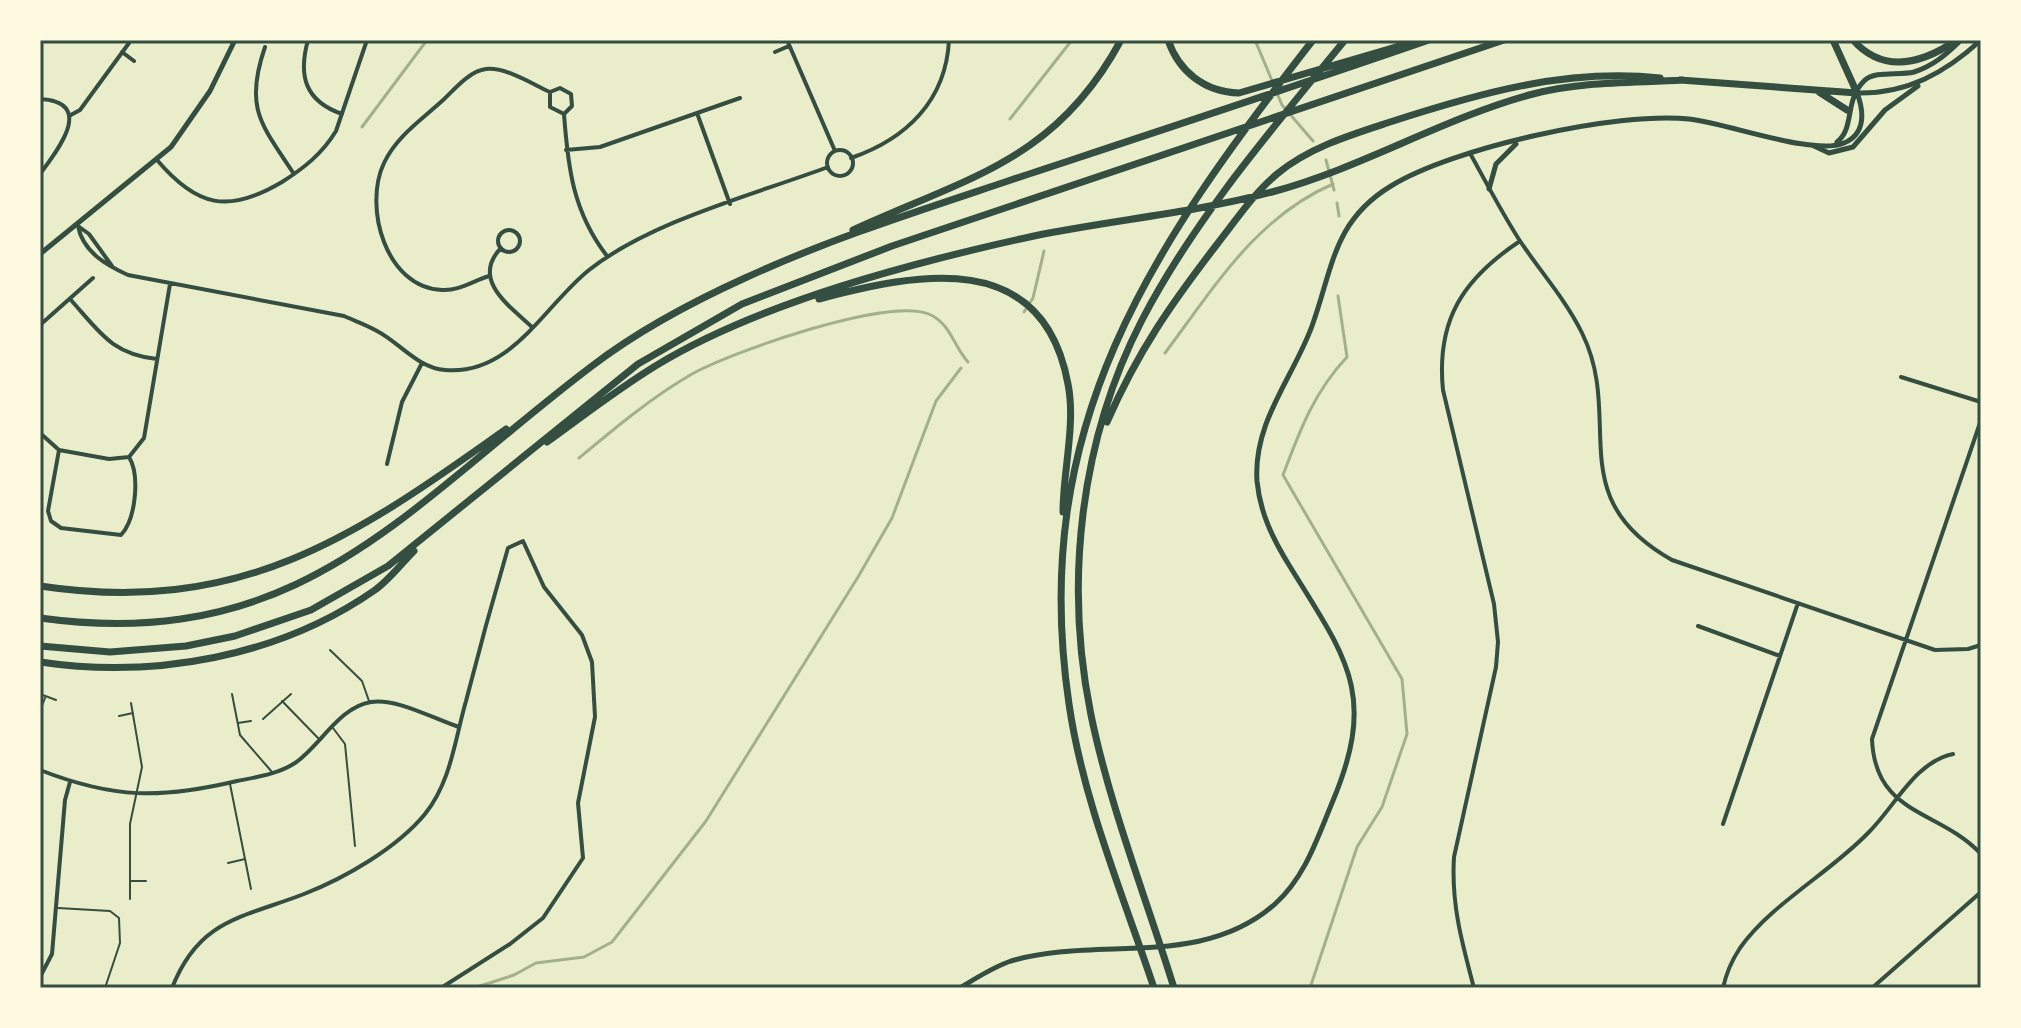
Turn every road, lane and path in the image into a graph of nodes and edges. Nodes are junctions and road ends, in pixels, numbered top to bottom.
1 (235, 40) edge
2 (308, 40) edge
3 (367, 40) edge
4 (949, 40) edge
5 (1121, 40) edge
6 (1168, 40) edge
7 (1311, 40) edge
8 (1345, 40) edge
9 (1421, 40) edge
10 (1429, 40) edge
11 (1504, 40) edge
12 (1833, 40) edge
13 (1853, 40) edge
14 (1959, 40) edge
15 (1981, 40) edge
16 (129, 43) dead end
17 (788, 43) edge
18 (265, 47) dead end
19 (122, 52) junction
20 (775, 52) dead end
21 (134, 61) dead end
22 (1683, 80) junction
23 (1922, 82) junction
24 (1817, 91) junction
25 (550, 92) junction
26 (1857, 93) junction
27 (740, 98) dead end
28 (40, 99) edge
29 (1847, 110) junction
30 (697, 113) junction
31 (342, 114) junction
32 (564, 114) junction
33 (69, 116) junction
34 (1520, 141) junction
35 (1832, 145) junction
36 (1814, 146) junction
37 (566, 150) junction
38 (835, 151) junction
39 (1471, 155) junction
40 (851, 158) junction
41 (157, 160) junction
42 (828, 167) junction
43 (40, 174) edge
44 (294, 174) junction
45 (1489, 189) junction
46 (730, 204) junction
47 (78, 226) junction
48 (1520, 241) junction
49 (501, 248) junction
50 (40, 254) edge
51 (607, 256) junction
52 (789, 259) junction
53 (113, 268) junction
54 (489, 276) junction
55 (93, 278) dead end
56 (170, 284) junction
57 (70, 299) junction
58 (40, 325) edge
59 (532, 327) junction
60 (711, 337) junction
61 (157, 359) junction
62 (422, 363) junction
63 (1901, 377) dead end
64 (557, 393) junction
65 (1981, 402) edge
66 (1981, 420) edge
67 (40, 433) edge
68 (59, 450) junction
69 (1095, 450) junction
70 (129, 457) junction
71 (387, 464) dead end
72 (495, 479) junction
73 (435, 530) junction
74 (1064, 532) junction
75 (40, 586) edge
76 (1798, 603) junction
77 (40, 618) edge
78 (1698, 626) dead end
79 (1906, 639) junction
80 (1981, 645) edge
81 (40, 646) edge
82 (330, 650) dead end
83 (1780, 656) junction
84 (40, 662) edge
85 (40, 694) edge
86 (232, 694) dead end
87 (291, 694) dead end
88 (45, 696) junction
89 (56, 700) dead end
90 (282, 701) junction
91 (369, 702) junction
92 (131, 703) dead end
93 (40, 711) edge
94 (133, 713) junction
95 (119, 716) dead end
96 (263, 719) dead end
97 (251, 721) dead end
98 (237, 723) junction
99 (459, 727) junction
100 (333, 728) junction
101 (320, 740) junction
102 (1953, 754) dead end
103 (40, 770) edge
104 (273, 773) junction
105 (70, 782) junction
106 (230, 783) junction
107 (139, 795) junction
108 (1898, 799) junction
109 (1723, 824) dead end
110 (355, 846) dead end
111 (1981, 854) edge
112 (245, 859) junction
113 (228, 863) dead end
114 (130, 881) junction
115 (146, 881) dead end
116 (251, 889) dead end
117 (1981, 892) edge
118 (130, 899) dead end
119 (57, 908) junction
120 (40, 977) edge
121 (105, 988) edge
122 (172, 988) edge
123 (441, 988) edge
124 (960, 988) edge
125 (1154, 988) edge
126 (1174, 988) edge
127 (1474, 988) edge
128 (1723, 988) edge
129 (1872, 988) edge

1 - 41 street
2 - 31 street
3 - 31 street
4 - 40 street
5 - 52 highway
6 - 9 highway
7 - 74 highway
8 - 69 highway
10 - 52 highway
11 - 72 highway
12 - 26 highway
13 - 14 highway
14 - 26 street
15 - 23 street
16 - 19 street
17 - 20 street
17 - 38 street
18 - 44 street
19 - 21 street
19 - 33 street
22 - 24 highway
22 - 60 highway
22 - 69 highway
23 - 26 street
23 - 36 street
24 - 26 highway
24 - 29 highway
25 - 32 street
25 - 32 street
25 - 54 street
26 - 29 street
26 - 35 street
27 - 30 street
28 - 33 street
29 - 35 street
30 - 37 street
30 - 46 street
31 - 44 street
32 - 37 street
33 - 43 street
34 - 36 street
34 - 39 street
34 - 45 street
35 - 36 street
37 - 51 street
38 - 40 street
38 - 42 street
39 - 45 street
39 - 124 street
40 - 42 street
41 - 44 street
41 - 47 street
42 - 46 street
45 - 48 street
46 - 51 street
47 - 50 street
47 - 53 street
47 - 53 street
48 - 76 street
48 - 127 street
49 - 49 street
49 - 54 street
51 - 59 street
52 - 64 highway
53 - 56 street
54 - 59 street
55 - 57 street
56 - 61 street
56 - 62 street
57 - 58 street
57 - 61 street
59 - 62 street
60 - 72 highway
60 - 74 highway
61 - 70 street
62 - 71 street
63 - 65 street
64 - 75 highway
64 - 77 highway
66 - 79 street
67 - 68 street
68 - 70 street
68 - 70 street
69 - 126 highway
72 - 73 highway
73 - 81 highway
73 - 84 highway
74 - 125 highway
76 - 79 street
76 - 83 street
78 - 83 street
79 - 80 street
79 - 108 street
82 - 91 lane
83 - 109 street
85 - 88 lane
86 - 98 lane
87 - 90 lane
88 - 89 lane
88 - 93 lane
90 - 96 lane
90 - 101 lane
91 - 99 street
91 - 100 street
92 - 94 lane
94 - 95 lane
94 - 107 lane
97 - 98 lane
98 - 104 lane
99 - 122 street
99 - 123 street
100 - 101 street
100 - 110 lane
101 - 104 street
102 - 108 street
103 - 105 street
104 - 106 street
105 - 107 street
105 - 119 street
106 - 107 street
106 - 112 lane
107 - 114 lane
108 - 111 street
108 - 128 street
112 - 113 lane
112 - 116 lane
114 - 115 lane
114 - 118 lane
117 - 129 street
119 - 120 street
119 - 121 lane

